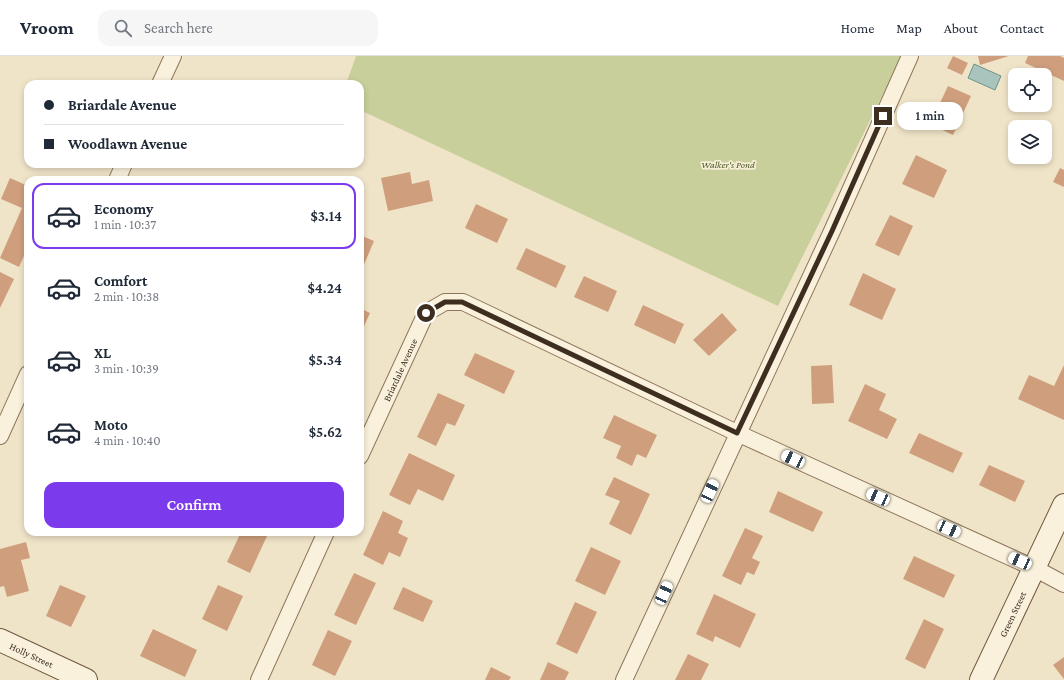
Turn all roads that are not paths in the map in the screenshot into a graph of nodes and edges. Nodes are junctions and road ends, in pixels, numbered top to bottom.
1 (173, 56) edge
2 (910, 56) edge
3 (162, 80) edge
4 (24, 383) edge
5 (737, 433) junction
6 (0, 436) edge
7 (364, 447) edge
8 (1064, 506) edge
9 (324, 536) edge
10 (1034, 568) junction
11 (1064, 584) edge
12 (0, 640) edge
13 (86, 680) edge
14 (259, 680) edge
15 (624, 680) edge
16 (981, 680) edge

1 - 3 street
2 - 5 street
4 - 6 street
5 - 7 street, Briardale Avenue
5 - 10 street, Briardale Avenue
5 - 15 street
8 - 10 street, Green Street
9 - 14 street
10 - 11 street, Briardale Avenue
10 - 16 street, Green Street
12 - 13 street, Holly Street

